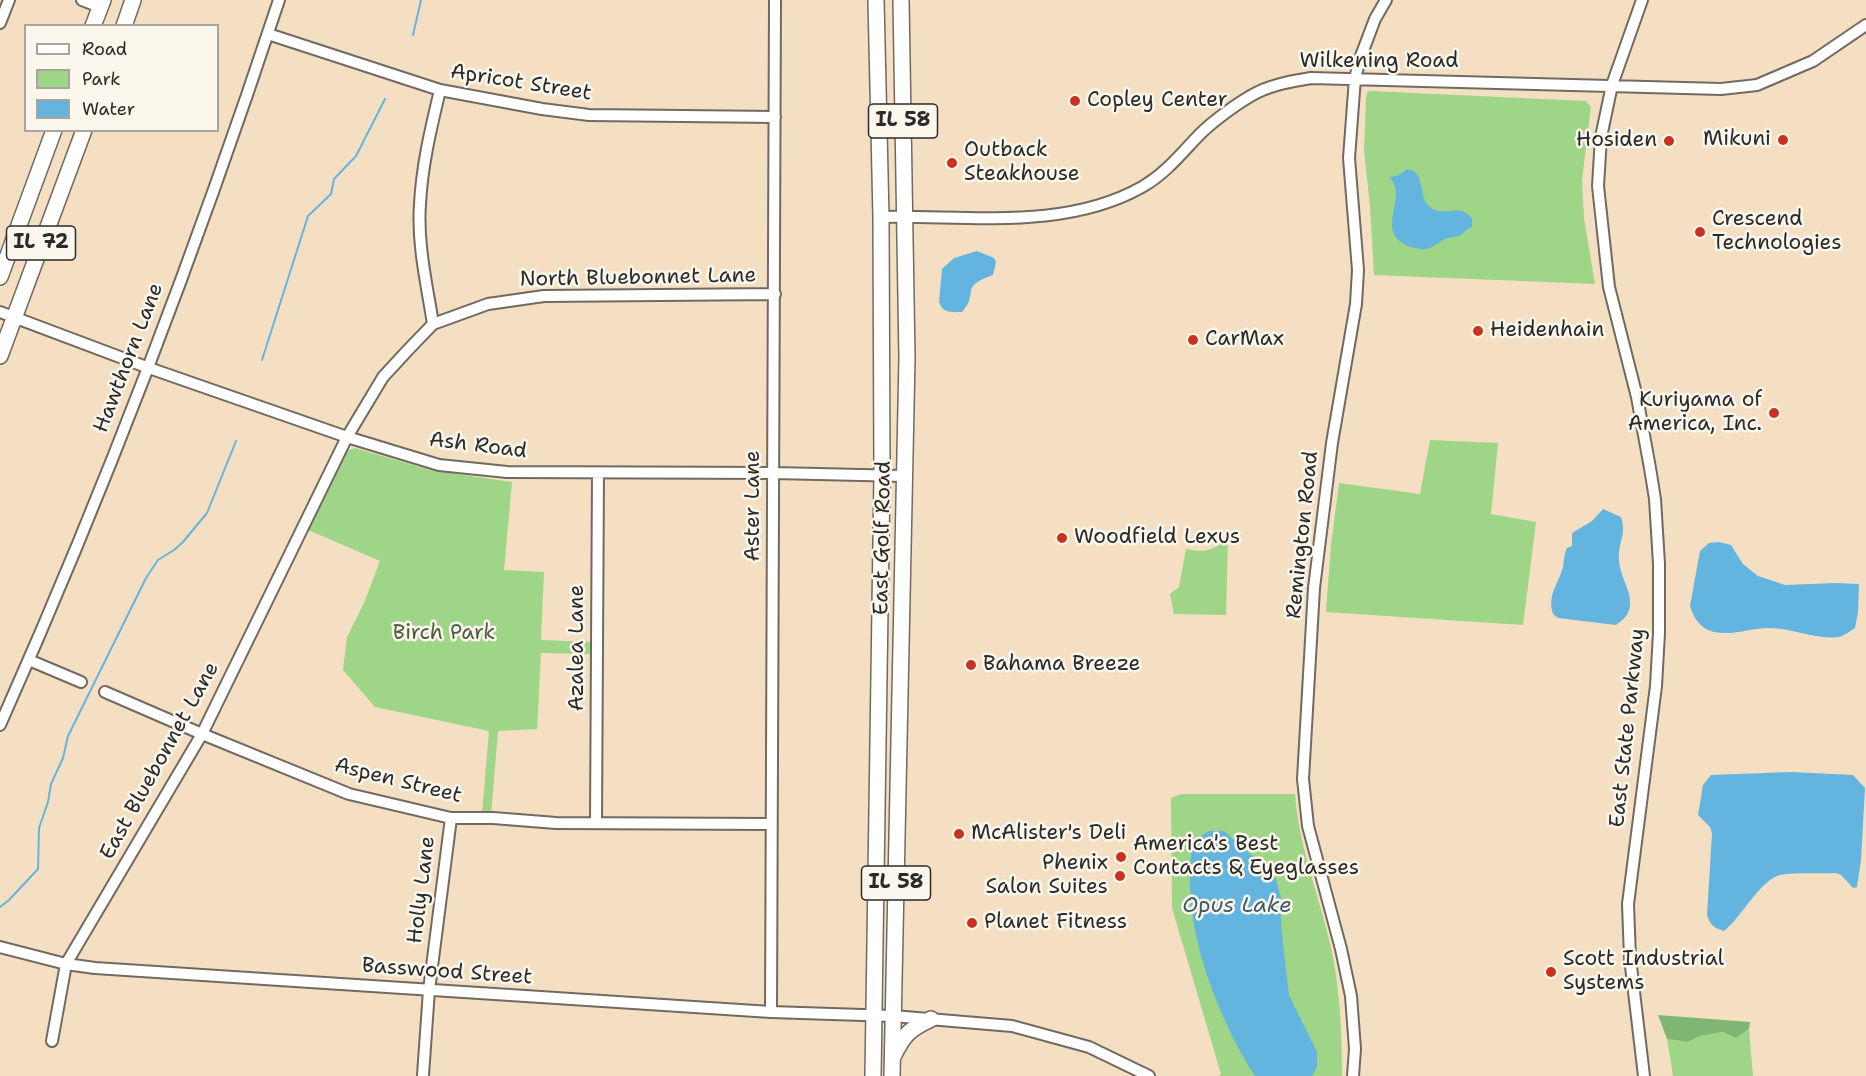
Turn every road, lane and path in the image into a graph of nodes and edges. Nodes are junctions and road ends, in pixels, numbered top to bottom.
1 (9, 0) edge
2 (82, 0) edge
3 (133, 0) edge
4 (279, 0) edge
5 (775, 0) edge
6 (876, 0) edge
7 (901, 0) edge
8 (1386, 0) edge
9 (1642, 0) edge
10 (101, 3) edge
11 (0, 23) edge
12 (94, 24) edge
13 (125, 24) edge
14 (1866, 25) edge
15 (268, 34) junction
16 (1355, 78) junction
17 (1612, 85) junction
18 (440, 90) junction
19 (775, 117) junction
20 (53, 132) edge
21 (83, 132) edge
22 (904, 216) junction
23 (881, 217) junction
24 (0, 277) edge
25 (775, 294) junction
26 (7, 315) edge
27 (433, 324) junction
28 (0, 356) edge
29 (148, 368) junction
30 (347, 437) junction
31 (774, 472) junction
32 (598, 473) junction
33 (882, 475) junction
34 (905, 476) junction
35 (29, 660) junction
36 (81, 682) dead end
37 (105, 692) dead end
38 (0, 725) edge
39 (202, 734) junction
40 (451, 818) junction
41 (596, 822) junction
42 (771, 824) junction
43 (0, 947) edge
44 (66, 964) junction
45 (429, 990) junction
46 (771, 1012) junction
47 (874, 1016) junction
48 (893, 1016) junction
49 (932, 1020) junction
50 (52, 1041) dead end
51 (892, 1058) junction
52 (423, 1075) edge
53 (873, 1076) edge
54 (892, 1076) edge
55 (1149, 1076) edge
56 (1353, 1076) edge
57 (1644, 1076) edge

1 - 11 street
2 - 10 street
3 - 13 main road
4 - 15 street, Hawthorn Lane
5 - 19 street, Aster Lane
6 - 23 main road, East Golf Road / IL 58
7 - 22 main road, East Golf Road / IL 58
8 - 16 street, Remington Road
9 - 17 street, East State Parkway
10 - 12 main road
14 - 17 street, Wilkening Road
15 - 18 street, Apricot Street
15 - 29 street, Hawthorn Lane
16 - 17 street, Wilkening Road
16 - 22 street, Wilkening Road
16 - 56 street, Remington Road
17 - 57 street, East State Parkway
18 - 19 street, Apricot Street
18 - 27 street
19 - 25 street, Aster Lane
20 - 24 main road, IL 72
21 - 26 main road, IL 72
22 - 23 street, Wilkening Road
22 - 34 main road, East Golf Road / IL 58
23 - 33 main road, East Golf Road / IL 58
25 - 27 street, North Bluebonnet Lane
25 - 31 street, Aster Lane
26 - 28 main road, IL 72
26 - 29 street, Ash Road
27 - 30 street, North Bluebonnet Lane
29 - 30 street, Ash Road
29 - 35 street, Hawthorn Lane
30 - 32 street, Ash Road
30 - 39 street, East Bluebonnet Lane
31 - 32 street, Ash Road
31 - 33 street, Ash Road
31 - 42 street, Aster Lane
32 - 41 street, Azalea Lane
33 - 34 street, Ash Road
33 - 47 main road, East Golf Road / IL 58
34 - 48 main road, East Golf Road / IL 58
35 - 36 street
35 - 38 street, Hawthorn Lane
37 - 39 street, Aspen Street
39 - 40 street, Aspen Street
39 - 44 street, East Bluebonnet Lane
40 - 41 street, Aspen Street
40 - 45 street, Holly Lane
41 - 42 street, Aspen Street
42 - 46 street, Aster Lane
43 - 44 street, Basswood Street
44 - 45 street, Basswood Street
44 - 50 street, East Bluebonnet Lane
45 - 46 street, Basswood Street
45 - 52 street, Holly Lane
46 - 47 street, Basswood Street
47 - 48 street, Basswood Street
47 - 53 main road, East Golf Road / IL 58
48 - 49 street, Basswood Street
48 - 51 main road, East Golf Road / IL 58
49 - 51 main road
49 - 55 street, Basswood Street
51 - 54 main road, East Golf Road / IL 58

